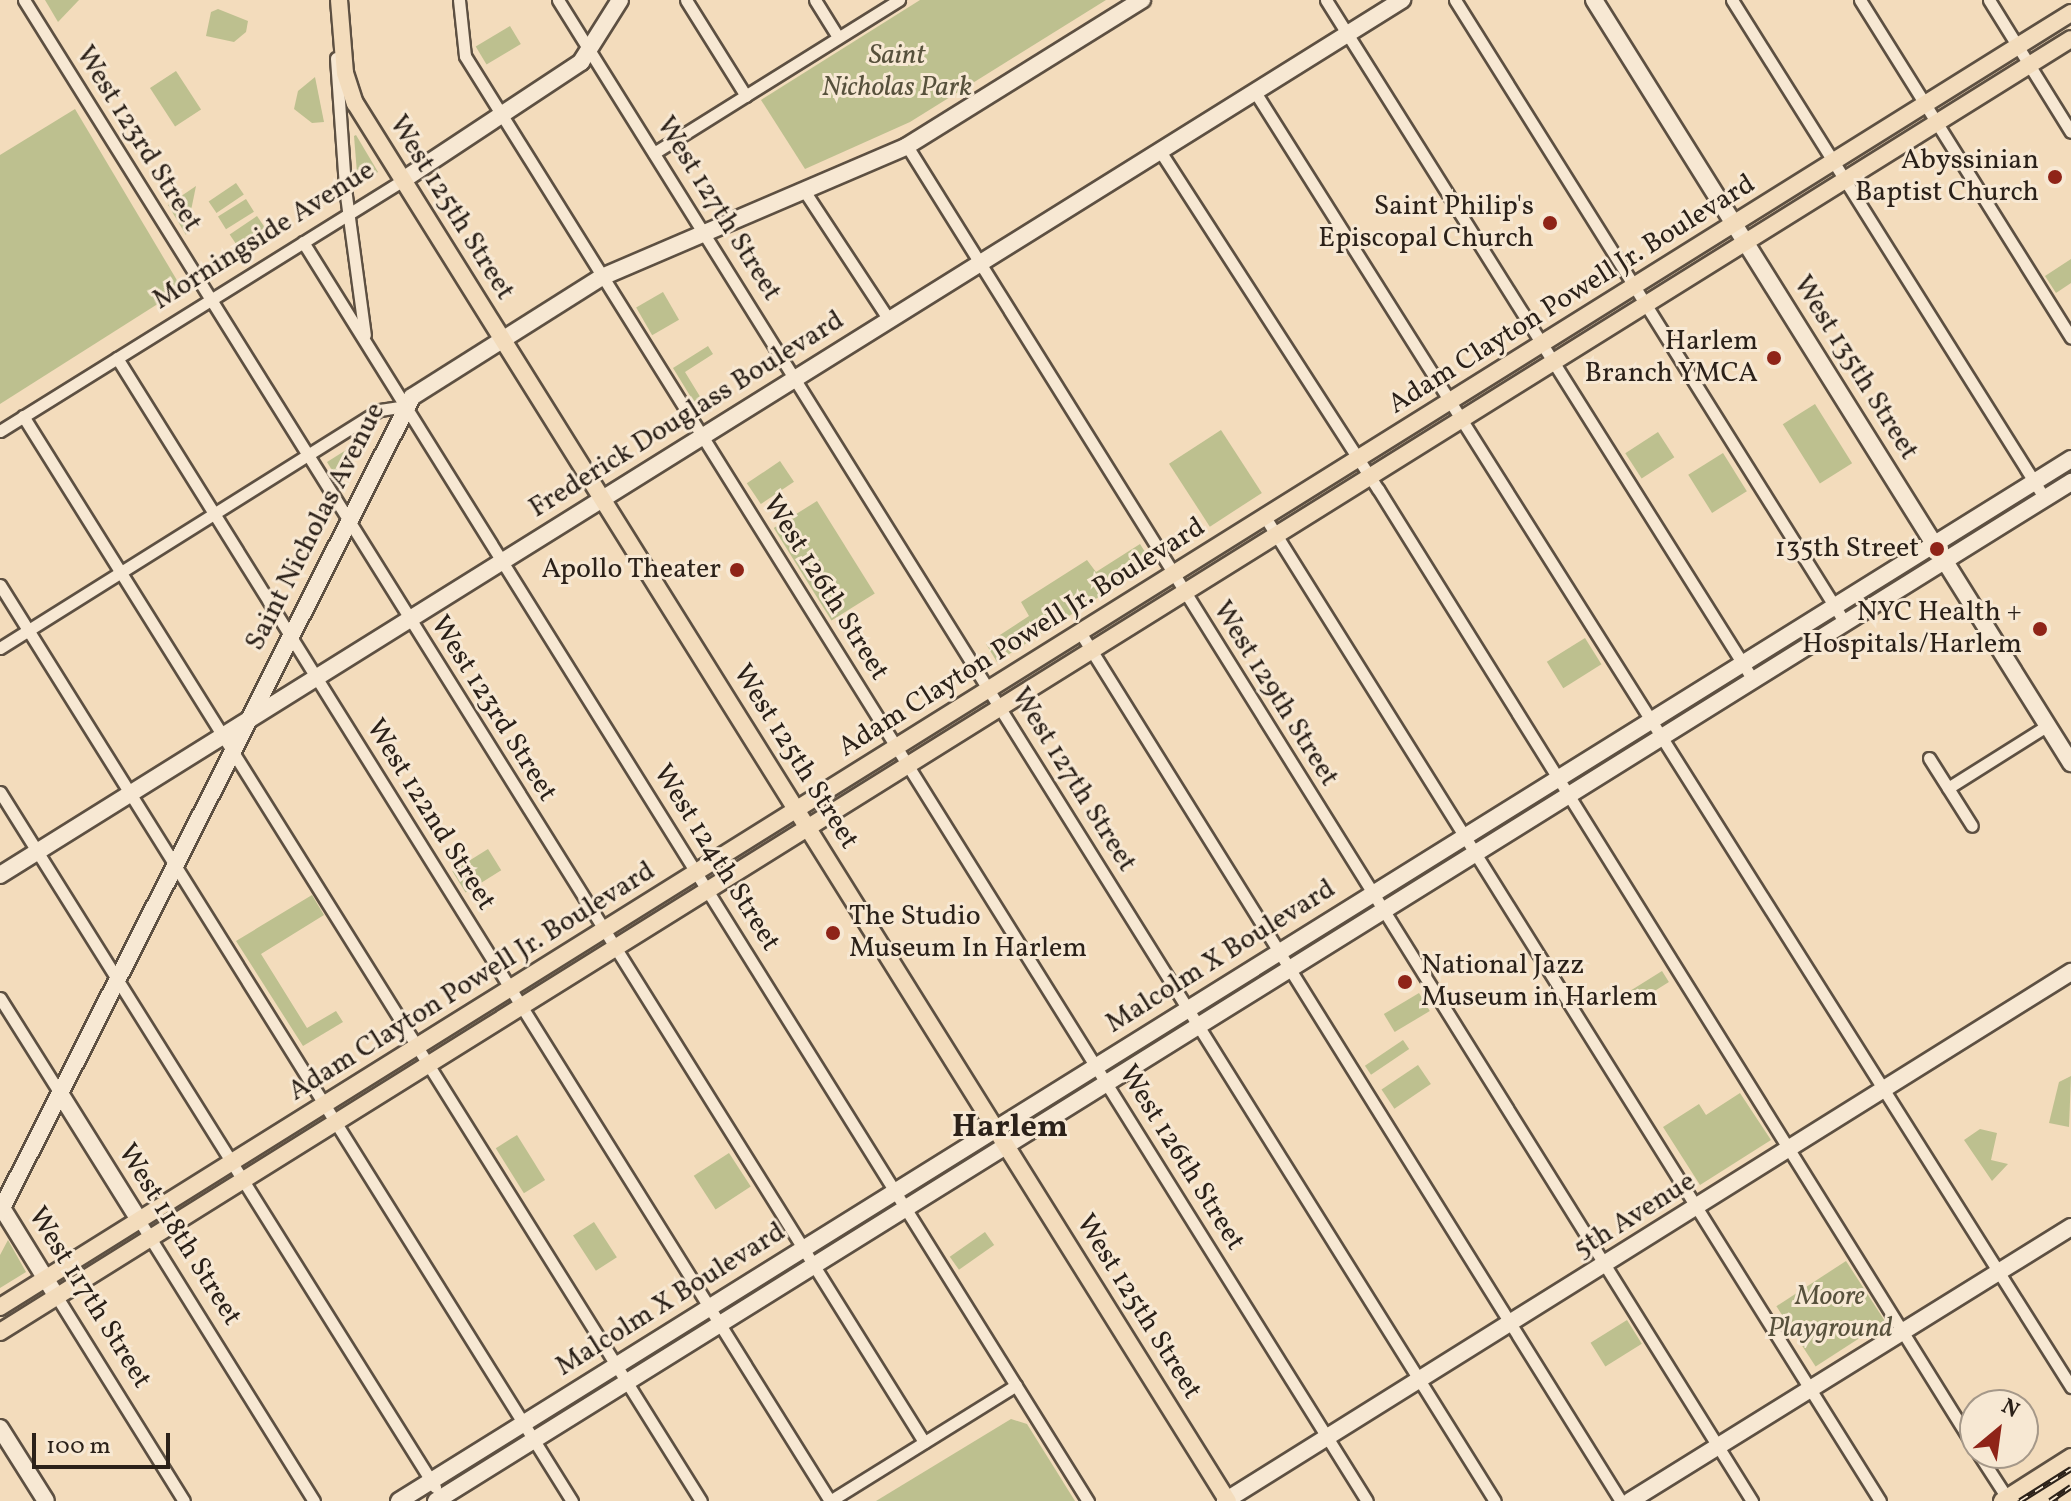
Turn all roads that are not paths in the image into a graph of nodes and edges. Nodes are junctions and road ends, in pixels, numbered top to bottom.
1 (24, 0) edge
2 (339, 0) edge
3 (459, 0) edge
4 (558, 0) edge
5 (620, 0) edge
6 (686, 0) edge
7 (815, 0) edge
8 (899, 0) edge
9 (1142, 0) edge
10 (1326, 0) edge
11 (1402, 0) edge
12 (1455, 0) edge
13 (1594, 0) edge
14 (1732, 0) edge
15 (1860, 0) edge
16 (1989, 0) edge
17 (2071, 13) edge
18 (341, 34) junction
19 (1348, 34) junction
20 (838, 37) junction
21 (2071, 39) edge
22 (2018, 47) junction
23 (590, 51) junction
24 (2029, 65) junction
25 (1255, 92) junction
26 (746, 96) junction
27 (1925, 105) junction
28 (501, 114) junction
29 (1936, 124) junction
30 (2071, 132) edge
31 (907, 146) junction
32 (1160, 151) junction
33 (654, 153) junction
34 (1834, 162) junction
35 (403, 180) junction
36 (1845, 180) junction
37 (805, 192) junction
38 (350, 212) junction
39 (1734, 224) junction
40 (705, 234) junction
41 (303, 242) junction
42 (1745, 242) junction
43 (981, 263) junction
44 (602, 277) junction
45 (1635, 287) junction
46 (209, 300) junction
47 (1646, 304) junction
48 (889, 320) junction
49 (2071, 338) edge
50 (365, 340) junction
51 (503, 340) junction
52 (1542, 344) junction
53 (117, 358) junction
54 (1553, 362) junction
55 (796, 378) junction
56 (1450, 402) junction
57 (405, 406) junction
58 (23, 416) junction
59 (1462, 419) junction
60 (0, 431) edge
61 (702, 437) junction
62 (307, 455) junction
63 (1357, 459) junction
64 (2071, 459) edge
65 (1369, 477) junction
66 (2034, 482) junction
67 (2071, 482) edge
68 (602, 498) junction
69 (2045, 499) junction
70 (213, 513) junction
71 (1265, 517) junction
72 (347, 520) junction
73 (1276, 535) junction
74 (1934, 544) junction
75 (502, 560) junction
76 (1945, 561) junction
77 (121, 572) junction
78 (1173, 575) junction
79 (0, 585) edge
80 (1184, 592) junction
81 (1835, 606) junction
82 (409, 619) junction
83 (1845, 623) junction
84 (29, 630) junction
85 (1080, 632) junction
86 (290, 635) junction
87 (0, 648) edge
88 (1091, 650) junction
89 (1742, 663) junction
90 (316, 678) junction
91 (1753, 680) junction
92 (988, 690) junction
93 (1000, 708) junction
94 (248, 720) junction
95 (1651, 720) junction
96 (2048, 725) junction
97 (223, 736) junction
98 (1662, 738) junction
99 (896, 746) junction
100 (233, 751) junction
101 (1929, 758) dead end
102 (2071, 763) edge
103 (907, 764) junction
104 (1557, 778) junction
105 (1948, 788) junction
106 (0, 792) edge
107 (131, 794) junction
108 (1568, 797) junction
109 (797, 810) junction
110 (1972, 826) dead end
111 (808, 827) junction
112 (1465, 837) junction
113 (37, 852) junction
114 (1476, 855) junction
115 (175, 866) junction
116 (697, 872) junction
117 (0, 875) edge
118 (708, 890) junction
119 (1372, 893) junction
120 (1384, 912) junction
121 (604, 931) junction
122 (615, 948) junction
123 (1280, 952) junction
124 (1291, 970) junction
125 (2071, 972) edge
126 (120, 980) junction
127 (511, 988) junction
128 (0, 998) edge
129 (522, 1006) junction
130 (1188, 1009) junction
131 (1199, 1027) junction
132 (418, 1046) junction
133 (429, 1064) junction
134 (1095, 1067) junction
135 (1106, 1084) junction
136 (1884, 1090) junction
137 (61, 1095) junction
138 (324, 1105) junction
139 (335, 1123) junction
140 (996, 1128) junction
141 (1007, 1146) junction
142 (1789, 1150) junction
143 (232, 1162) junction
144 (243, 1181) junction
145 (896, 1192) junction
146 (1, 1208) edge
147 (1697, 1208) junction
148 (907, 1209) junction
149 (139, 1220) junction
150 (2071, 1227) edge
151 (151, 1238) junction
152 (802, 1249) junction
153 (1605, 1265) junction
154 (814, 1267) junction
155 (1999, 1271) junction
156 (46, 1278) junction
157 (57, 1297) junction
158 (0, 1307) edge
159 (709, 1308) junction
160 (1513, 1323) junction
161 (721, 1325) junction
162 (1902, 1331) junction
163 (0, 1332) edge
164 (617, 1365) junction
165 (1420, 1381) junction
166 (628, 1383) junction
167 (1016, 1385) junction
168 (2071, 1387) edge
169 (1810, 1388) junction
170 (1959, 1422) edge
171 (524, 1423) junction
172 (0, 1428) edge
173 (1328, 1438) junction
174 (535, 1441) junction
175 (924, 1442) junction
176 (1717, 1446) junction
177 (2071, 1457) edge
178 (1988, 1469) edge
179 (431, 1481) junction
180 (2071, 1498) edge
181 (441, 1500) edge
182 (2006, 1500) edge
183 (46, 1501) edge
184 (184, 1501) edge
185 (314, 1501) edge
186 (399, 1501) edge
187 (572, 1501) edge
188 (701, 1501) edge
189 (830, 1501) edge
190 (1088, 1501) edge
191 (1227, 1501) edge
192 (1367, 1501) edge
193 (1495, 1501) edge
194 (1621, 1501) edge
195 (1630, 1501) edge
196 (1752, 1501) edge
197 (1880, 1501) edge
198 (2066, 1501) edge

1 - 46 street, West 123rd Street
2 - 18 main road, West 125th Street
3 - 28 street, West 126th Street
4 - 23 street, West 127th Street
5 - 23 main road
6 - 26 street
7 - 20 street
8 - 20 street
9 - 31 main road, Saint Nicholas Avenue
10 - 19 street
11 - 19 main road, Frederick Douglass Boulevard
12 - 45 street
13 - 39 main road, West 135th Street
14 - 34 street
15 - 27 street
16 - 22 street
17 - 22 main road, Adam Clayton Powell Jr. Boulevard
18 - 35 main road, West 125th Street
18 - 38 street, West 125th Street
19 - 25 main road, Frederick Douglass Boulevard
19 - 52 street
20 - 26 street
21 - 24 main road, Adam Clayton Powell Jr. Boulevard
22 - 24 street
22 - 27 main road, Adam Clayton Powell Jr. Boulevard
23 - 28 main road, Morningside Avenue
23 - 33 street, West 127th Street
24 - 29 main road, Adam Clayton Powell Jr. Boulevard
24 - 30 street
25 - 32 main road, Frederick Douglass Boulevard
25 - 56 street
26 - 33 street
27 - 29 street
27 - 34 main road, Adam Clayton Powell Jr. Boulevard
28 - 35 main road, Morningside Avenue
28 - 44 street, West 126th Street
29 - 36 main road, Adam Clayton Powell Jr. Boulevard
29 - 49 street
31 - 37 main road, Saint Nicholas Avenue
31 - 43 street, West 129th Street
32 - 43 main road, Frederick Douglass Boulevard
32 - 63 street
33 - 40 street, West 127th Street
34 - 36 street
34 - 39 main road, Adam Clayton Powell Jr. Boulevard
35 - 38 street, Morningside Avenue
35 - 51 main road, West 125th Street
36 - 42 main road, Adam Clayton Powell Jr. Boulevard
36 - 66 street
37 - 40 main road, Saint Nicholas Avenue
37 - 48 street
38 - 41 street, Morningside Avenue
38 - 50 street, West 125th Street
39 - 42 main road, West 135th Street
39 - 45 main road, Adam Clayton Powell Jr. Boulevard
40 - 44 main road, Saint Nicholas Avenue
40 - 55 street, West 127th Street
41 - 46 street, Morningside Avenue
41 - 50 street, West 124th Street
42 - 47 main road, Adam Clayton Powell Jr. Boulevard
42 - 74 main road, West 135th Street
43 - 48 main road, Frederick Douglass Boulevard
43 - 78 street, West 129th Street
44 - 51 main road, Saint Nicholas Avenue
44 - 61 street, West 126th Street
45 - 47 street
45 - 52 main road, Adam Clayton Powell Jr. Boulevard
46 - 53 street, Morningside Avenue
46 - 62 street, West 123rd Street
47 - 54 main road, Adam Clayton Powell Jr. Boulevard
47 - 81 street
48 - 55 main road, Frederick Douglass Boulevard
50 - 57 street, West 124th Street
51 - 57 main road, Saint Nicholas Avenue
51 - 68 main road, West 125th Street
52 - 54 street
52 - 56 main road, Adam Clayton Powell Jr. Boulevard
53 - 58 street, Morningside Avenue
53 - 70 street, West 122nd Street
54 - 59 main road, Adam Clayton Powell Jr. Boulevard
54 - 89 street
55 - 61 main road, Frederick Douglass Boulevard
55 - 92 street, West 127th Street
56 - 59 street
56 - 63 main road, Adam Clayton Powell Jr. Boulevard
57 - 62 street
57 - 72 main road, Saint Nicholas Avenue
57 - 75 street, West 124th Street
58 - 60 street, Morningside Avenue
58 - 77 street
59 - 65 main road, Adam Clayton Powell Jr. Boulevard
59 - 95 street
61 - 68 main road, Frederick Douglass Boulevard
61 - 99 street, West 126th Street
62 - 70 street
62 - 72 street, West 123rd Street
63 - 65 street
63 - 71 main road, Adam Clayton Powell Jr. Boulevard
64 - 66 main road, Malcolm X Boulevard
65 - 73 main road, Adam Clayton Powell Jr. Boulevard
65 - 104 street
66 - 69 street
66 - 74 main road, Malcolm X Boulevard
67 - 69 main road, Malcolm X Boulevard
68 - 75 main road, Frederick Douglass Boulevard
68 - 109 main road, West 125th Street
69 - 76 main road, Malcolm X Boulevard
70 - 77 street
70 - 86 street, West 122nd Street
71 - 73 street
71 - 78 main road, Adam Clayton Powell Jr. Boulevard
72 - 82 street, West 123rd Street
72 - 86 main road, Saint Nicholas Avenue
73 - 80 main road, Adam Clayton Powell Jr. Boulevard
73 - 112 street
74 - 76 main road, West 135th Street
74 - 81 main road, Malcolm X Boulevard
75 - 82 main road, Frederick Douglass Boulevard
75 - 116 street, West 124th Street
76 - 83 main road, Malcolm X Boulevard
76 - 96 main road, West 135th Street
77 - 84 street
77 - 97 street
78 - 80 street, West 129th Street
78 - 85 main road, Adam Clayton Powell Jr. Boulevard
79 - 84 street
80 - 88 main road, Adam Clayton Powell Jr. Boulevard
80 - 119 street, West 129th Street
81 - 83 street
81 - 89 main road, Malcolm X Boulevard
82 - 90 main road, Frederick Douglass Boulevard
82 - 121 street, West 123rd Street
83 - 91 main road, Malcolm X Boulevard
84 - 87 street
84 - 107 street
85 - 88 street
85 - 92 main road, Adam Clayton Powell Jr. Boulevard
86 - 90 street, West 122nd Street
86 - 94 main road, Saint Nicholas Avenue
88 - 93 main road, Adam Clayton Powell Jr. Boulevard
88 - 123 street
89 - 91 street
89 - 95 main road, Malcolm X Boulevard
90 - 94 main road, Frederick Douglass Boulevard
90 - 127 street, West 122nd Street
91 - 98 main road, Malcolm X Boulevard
92 - 93 street, West 127th Street
92 - 99 main road, Adam Clayton Powell Jr. Boulevard
93 - 103 main road, Adam Clayton Powell Jr. Boulevard
93 - 130 street, West 127th Street
94 - 97 main road, Frederick Douglass Boulevard
94 - 100 main road, Saint Nicholas Avenue
95 - 98 street
95 - 104 main road, Malcolm X Boulevard
96 - 102 main road, West 135th Street
96 - 105 street
97 - 100 street
97 - 107 main road, Frederick Douglass Boulevard
98 - 108 main road, Malcolm X Boulevard
98 - 136 street
99 - 103 street, West 126th Street
99 - 109 main road, Adam Clayton Powell Jr. Boulevard
100 - 115 main road, Saint Nicholas Avenue
100 - 132 street
101 - 105 street
103 - 111 main road, Adam Clayton Powell Jr. Boulevard
103 - 134 street, West 126th Street
104 - 108 street
104 - 112 main road, Malcolm X Boulevard
105 - 110 street
106 - 113 street
107 - 113 main road, Frederick Douglass Boulevard
107 - 115 street
108 - 114 main road, Malcolm X Boulevard
108 - 142 street
109 - 111 main road, West 125th Street
109 - 116 main road, Adam Clayton Powell Jr. Boulevard
111 - 118 main road, Adam Clayton Powell Jr. Boulevard
111 - 140 main road, West 125th Street
112 - 114 street
112 - 119 main road, Malcolm X Boulevard
113 - 117 main road, Frederick Douglass Boulevard
113 - 126 street
114 - 120 main road, Malcolm X Boulevard
114 - 147 street
115 - 126 main road, Saint Nicholas Avenue
115 - 138 street
116 - 118 street, West 124th Street
116 - 121 main road, Adam Clayton Powell Jr. Boulevard
118 - 122 main road, Adam Clayton Powell Jr. Boulevard
118 - 145 street, West 124th Street
119 - 120 street, West 129th Street
119 - 123 main road, Malcolm X Boulevard
120 - 124 main road, Malcolm X Boulevard
120 - 153 street, West 129th Street
121 - 122 street, West 123rd Street
121 - 127 main road, Adam Clayton Powell Jr. Boulevard
122 - 129 main road, Adam Clayton Powell Jr. Boulevard
122 - 152 street, West 123rd Street
123 - 124 street
123 - 130 main road, Malcolm X Boulevard
124 - 131 main road, Malcolm X Boulevard
124 - 160 street
125 - 136 main road, 5th Avenue
126 - 137 main road, Saint Nicholas Avenue
126 - 143 street
127 - 129 street, West 122nd Street
127 - 132 main road, Adam Clayton Powell Jr. Boulevard
128 - 137 street, West 118th Street
129 - 133 main road, Adam Clayton Powell Jr. Boulevard
129 - 159 street, West 122nd Street
130 - 131 street, West 127th Street
130 - 134 main road, Malcolm X Boulevard
131 - 135 main road, Malcolm X Boulevard
131 - 165 street, West 127th Street
132 - 133 street
132 - 138 main road, Adam Clayton Powell Jr. Boulevard
133 - 139 main road, Adam Clayton Powell Jr. Boulevard
133 - 164 street
134 - 135 street, West 126th Street
134 - 140 main road, Malcolm X Boulevard
135 - 141 main road, Malcolm X Boulevard
135 - 173 street, West 126th Street
136 - 142 main road, 5th Avenue
136 - 155 street
137 - 146 main road, Saint Nicholas Avenue
137 - 149 main road, West 118th Street
138 - 139 street
138 - 143 main road, Adam Clayton Powell Jr. Boulevard
139 - 144 main road, Adam Clayton Powell Jr. Boulevard
139 - 171 street
140 - 141 main road, West 125th Street
140 - 145 main road, Malcolm X Boulevard
141 - 148 main road, Malcolm X Boulevard
141 - 191 main road, West 125th Street
142 - 147 main road, 5th Avenue
142 - 162 street
143 - 144 street
143 - 149 main road, Adam Clayton Powell Jr. Boulevard
144 - 151 main road, Adam Clayton Powell Jr. Boulevard
144 - 179 street
145 - 148 street, West 124th Street
145 - 152 main road, Malcolm X Boulevard
146 - 156 main road, West 117th Street
147 - 153 main road, 5th Avenue
147 - 169 street
148 - 154 main road, Malcolm X Boulevard
148 - 167 street, West 124th Street
149 - 151 street, West 118th Street
149 - 156 main road, Adam Clayton Powell Jr. Boulevard
150 - 155 main road
151 - 157 main road, Adam Clayton Powell Jr. Boulevard
151 - 185 street, West 118th Street
152 - 154 street, West 123rd Street
152 - 159 main road, Malcolm X Boulevard
153 - 160 main road, 5th Avenue
153 - 176 street, West 129th Street
154 - 161 main road, Malcolm X Boulevard
154 - 175 street, West 123rd Street
155 - 162 main road
155 - 168 street
156 - 157 main road, West 117th Street
156 - 158 main road, Adam Clayton Powell Jr. Boulevard
157 - 163 main road, Adam Clayton Powell Jr. Boulevard
157 - 184 street, West 117th Street
159 - 161 street, West 122nd Street
159 - 164 main road, Malcolm X Boulevard
160 - 165 main road, 5th Avenue
160 - 194 street
161 - 166 main road, Malcolm X Boulevard
161 - 189 street, West 122nd Street
162 - 169 main road
162 - 170 street
164 - 166 street
164 - 171 main road, Malcolm X Boulevard
165 - 173 main road, 5th Avenue
165 - 193 street, West 127th Street
166 - 174 main road, Malcolm X Boulevard
166 - 188 street
167 - 175 street
167 - 190 street, West 124th Street
169 - 176 main road
169 - 197 street
171 - 174 street
171 - 179 main road, Malcolm X Boulevard
172 - 183 main road
173 - 191 main road, 5th Avenue
173 - 192 street, West 126th Street
174 - 181 main road, Malcolm X Boulevard
174 - 187 street
175 - 189 street
176 - 195 main road
176 - 196 street, West 129th Street
177 - 182 main road
178 - 182 street
179 - 181 street
179 - 186 main road, Malcolm X Boulevard
180 - 198 main road

